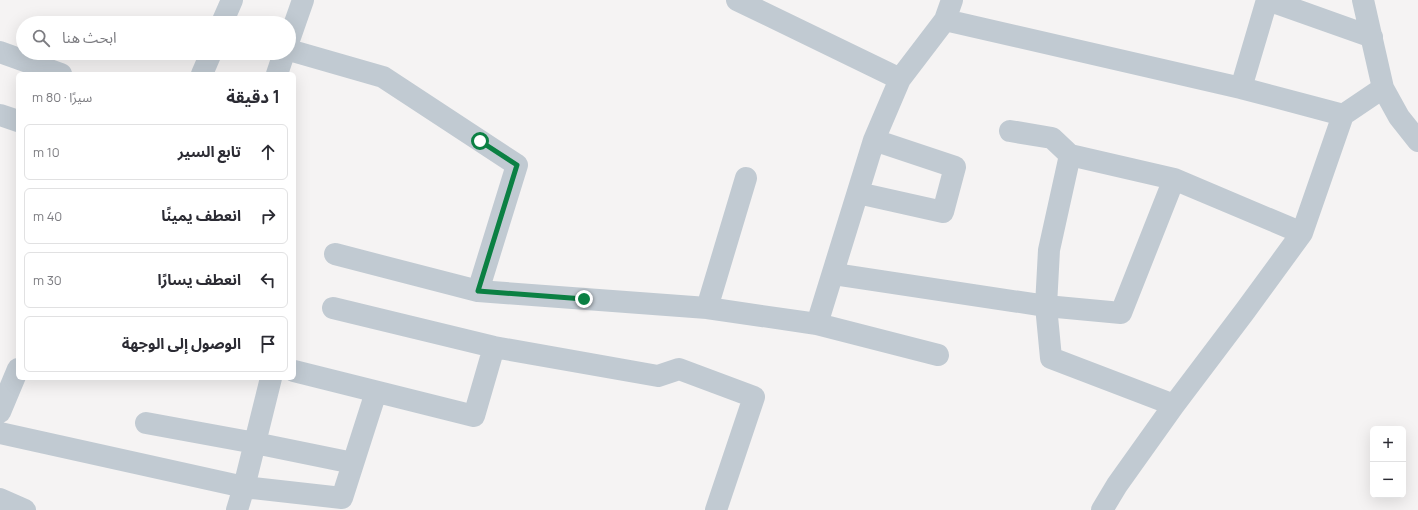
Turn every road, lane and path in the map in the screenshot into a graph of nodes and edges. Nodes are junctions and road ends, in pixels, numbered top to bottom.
1 (232, 0) edge
2 (303, 0) edge
3 (737, 0) edge
4 (1267, 0) edge
5 (1363, 0) edge
6 (948, 10) edge
7 (225, 16) edge
8 (296, 20) edge
9 (1372, 37) junction
10 (0, 52) edge
11 (296, 52) edge
12 (16, 58) edge
13 (22, 60) edge
14 (208, 60) edge
15 (282, 60) edge
16 (55, 72) edge
17 (203, 72) edge
18 (278, 72) edge
19 (900, 79) junction
20 (1241, 88) junction
21 (1384, 88) junction
22 (0, 115) edge
23 (1343, 115) junction
24 (16, 120) edge
25 (1010, 132) dead end
26 (874, 140) junction
27 (1418, 142) edge
28 (1070, 155) junction
29 (746, 178) dead end
30 (1174, 179) junction
31 (858, 194) junction
32 (1302, 233) junction
33 (335, 254) dead end
34 (834, 274) junction
35 (478, 291) junction
36 (1046, 306) junction
37 (333, 308) dead end
38 (707, 308) junction
39 (817, 324) junction
40 (494, 347) junction
41 (938, 355) dead end
42 (296, 372) edge
43 (16, 374) edge
44 (271, 380) edge
45 (376, 392) junction
46 (1174, 405) junction
47 (0, 412) edge
48 (146, 423) dead end
49 (0, 433) edge
50 (255, 443) junction
51 (353, 464) junction
52 (244, 487) junction
53 (0, 499) edge
54 (25, 510) edge
55 (237, 510) edge
56 (716, 510) edge
57 (1102, 510) edge

1 - 7 street
2 - 8 street
3 - 19 street
4 - 9 street
4 - 20 street
5 - 9 street
6 - 19 street
6 - 20 street
9 - 21 street
10 - 12 street
11 - 35 street
13 - 16 street
14 - 17 street
15 - 18 street
19 - 26 street
20 - 23 street
21 - 23 street
21 - 27 street
22 - 24 street
23 - 32 street
25 - 28 street
26 - 31 street
26 - 31 street
28 - 30 street
28 - 36 street
29 - 38 street
30 - 32 street
30 - 36 street
31 - 34 street
32 - 46 street
33 - 35 street
34 - 36 street
34 - 39 street
35 - 38 street
36 - 46 street
37 - 40 street
38 - 39 street
39 - 41 street
40 - 45 street
40 - 56 street
42 - 45 street
43 - 47 street
44 - 50 street
45 - 51 street
46 - 57 street
48 - 50 street
49 - 52 street
50 - 51 street
50 - 52 street
51 - 52 street
52 - 55 street
53 - 54 street

